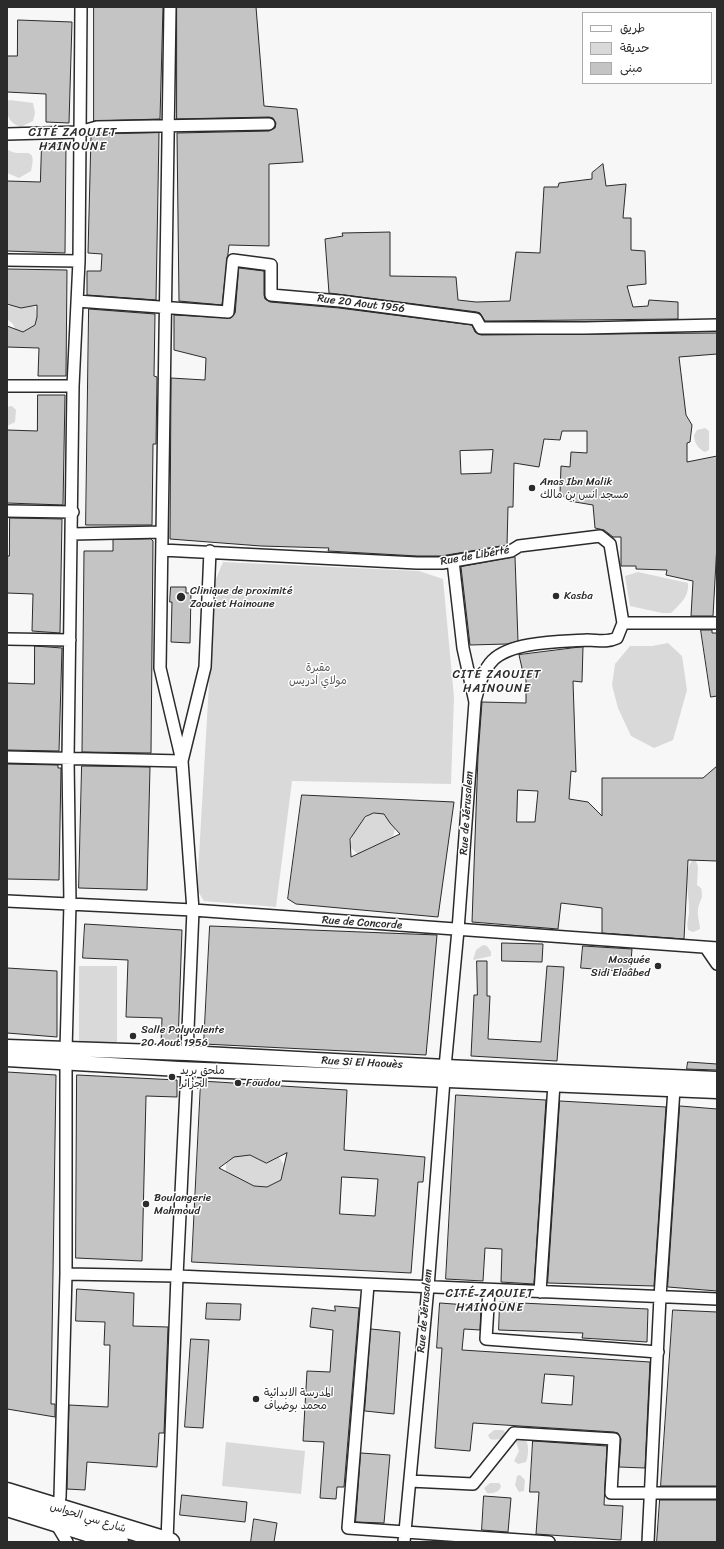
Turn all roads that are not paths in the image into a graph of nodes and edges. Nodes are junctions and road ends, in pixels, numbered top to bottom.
1 (81, 7) edge
2 (170, 7) edge
3 (269, 124) dead end
4 (168, 126) junction
5 (79, 132) junction
6 (7, 134) edge
7 (7, 260) edge
8 (79, 261) junction
9 (77, 301) junction
10 (166, 307) junction
11 (717, 325) edge
12 (7, 386) edge
13 (73, 386) junction
14 (7, 511) edge
15 (73, 512) junction
16 (161, 532) junction
17 (72, 534) junction
18 (162, 550) junction
19 (210, 551) junction
20 (453, 561) junction
21 (623, 623) junction
22 (717, 623) edge
23 (7, 640) edge
24 (70, 640) junction
25 (475, 702) junction
26 (7, 757) edge
27 (68, 760) junction
28 (182, 760) junction
29 (7, 902) edge
30 (70, 904) junction
31 (193, 910) junction
32 (458, 930) junction
33 (711, 948) edge
34 (717, 964) edge
35 (7, 1047) edge
36 (188, 1053) junction
37 (66, 1056) junction
38 (7, 1059) edge
39 (187, 1069) junction
40 (444, 1074) junction
41 (717, 1079) edge
42 (554, 1084) junction
43 (674, 1089) junction
44 (717, 1091) edge
45 (66, 1274) junction
46 (177, 1276) junction
47 (368, 1284) junction
48 (428, 1287) junction
49 (489, 1290) junction
50 (540, 1292) junction
51 (660, 1298) junction
52 (717, 1299) edge
53 (658, 1352) junction
54 (410, 1481) junction
55 (7, 1492) edge
56 (652, 1493) junction
57 (717, 1493) edge
58 (7, 1508) edge
59 (57, 1516) junction
60 (405, 1537) edge
61 (67, 1542) edge
62 (119, 1542) edge
63 (168, 1542) edge
64 (542, 1542) edge
65 (648, 1542) edge

1 - 5 street
2 - 4 street
3 - 4 street
4 - 5 street
4 - 10 street
5 - 6 street
5 - 8 street
7 - 8 street
8 - 9 street
9 - 10 street, Rue 20 Aout 1956
9 - 13 street
10 - 11 street, Rue 20 Aout 1956
10 - 16 street
12 - 13 street
13 - 15 street
14 - 15 street
15 - 17 street
16 - 17 street
16 - 18 street
17 - 24 street
18 - 19 street, Rue de Libérté
18 - 28 street
19 - 20 street, Rue de Libérté
19 - 28 street
20 - 21 street, Rue de Libérté
20 - 25 street, Rue de Jérusalem
21 - 22 street
21 - 25 street
23 - 24 street
24 - 27 street
25 - 32 street, Rue de Jérusalem
26 - 27 street
27 - 28 street
27 - 30 street
28 - 31 street
29 - 30 street, Rue de Concorde
30 - 31 street, Rue de Concorde
30 - 37 street
31 - 32 street, Rue de Concorde
31 - 36 street
32 - 33 street, Rue de Concorde
32 - 40 street, Rue de Jérusalem
33 - 34 street
35 - 37 street, Rue Si El Haouès
36 - 37 street, Rue Si El Haouès
36 - 39 street
36 - 40 street, Rue Si El Haouès
37 - 38 street, Rue Si El Haouès
37 - 39 street, Rue Si El Haouès
37 - 45 street
39 - 40 street, Rue Si El Haouès
39 - 46 street
40 - 41 street, Rue Si El Haouès
40 - 42 street, Rue Si El Haouès
40 - 48 street, Rue de Jérusalem
42 - 43 street, Rue Si El Haouès
42 - 50 street
43 - 44 street, Rue Si El Haouès
43 - 51 street
45 - 46 street
45 - 59 street
46 - 47 street
46 - 63 street
47 - 48 street
47 - 60 street
48 - 49 street
48 - 54 street, Rue de Jérusalem
49 - 50 street
49 - 53 street
50 - 51 street
51 - 52 street
51 - 53 street
53 - 56 street
54 - 56 street
54 - 60 street, Rue de Jérusalem
55 - 59 main road, شارع سي الحواس
56 - 57 street
56 - 65 street
58 - 59 main road, شارع سي الحواس
59 - 61 street
59 - 62 main road, شارع سي الحواس
59 - 63 main road, شارع سي الحواس
60 - 64 street

